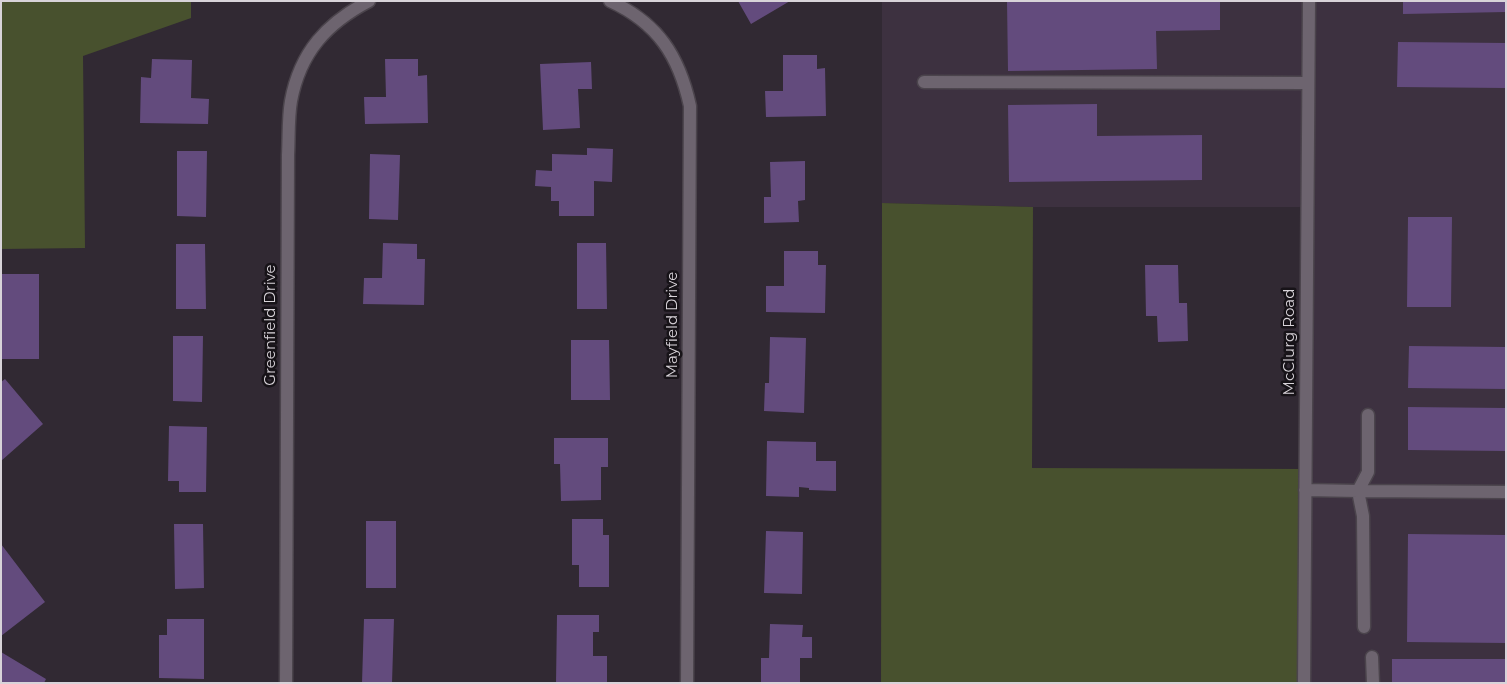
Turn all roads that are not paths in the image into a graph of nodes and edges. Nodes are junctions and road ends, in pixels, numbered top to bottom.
1 (369, 1) edge
2 (610, 1) edge
3 (1308, 1) edge
4 (924, 82) dead end
5 (1308, 83) junction
6 (1368, 415) dead end
7 (1305, 490) junction
8 (1358, 491) junction
9 (1506, 492) edge
10 (1364, 627) dead end
11 (1372, 657) dead end
12 (286, 683) edge
13 (687, 683) edge
14 (1304, 683) edge
15 (1372, 683) edge

1 - 12 street, Greenfield Drive
2 - 13 street, Mayfield Drive
3 - 5 street, McClurg Road
4 - 5 street
5 - 7 street, McClurg Road
6 - 8 street
7 - 8 street
7 - 14 street, McClurg Road
8 - 9 street
8 - 10 street
11 - 15 street

